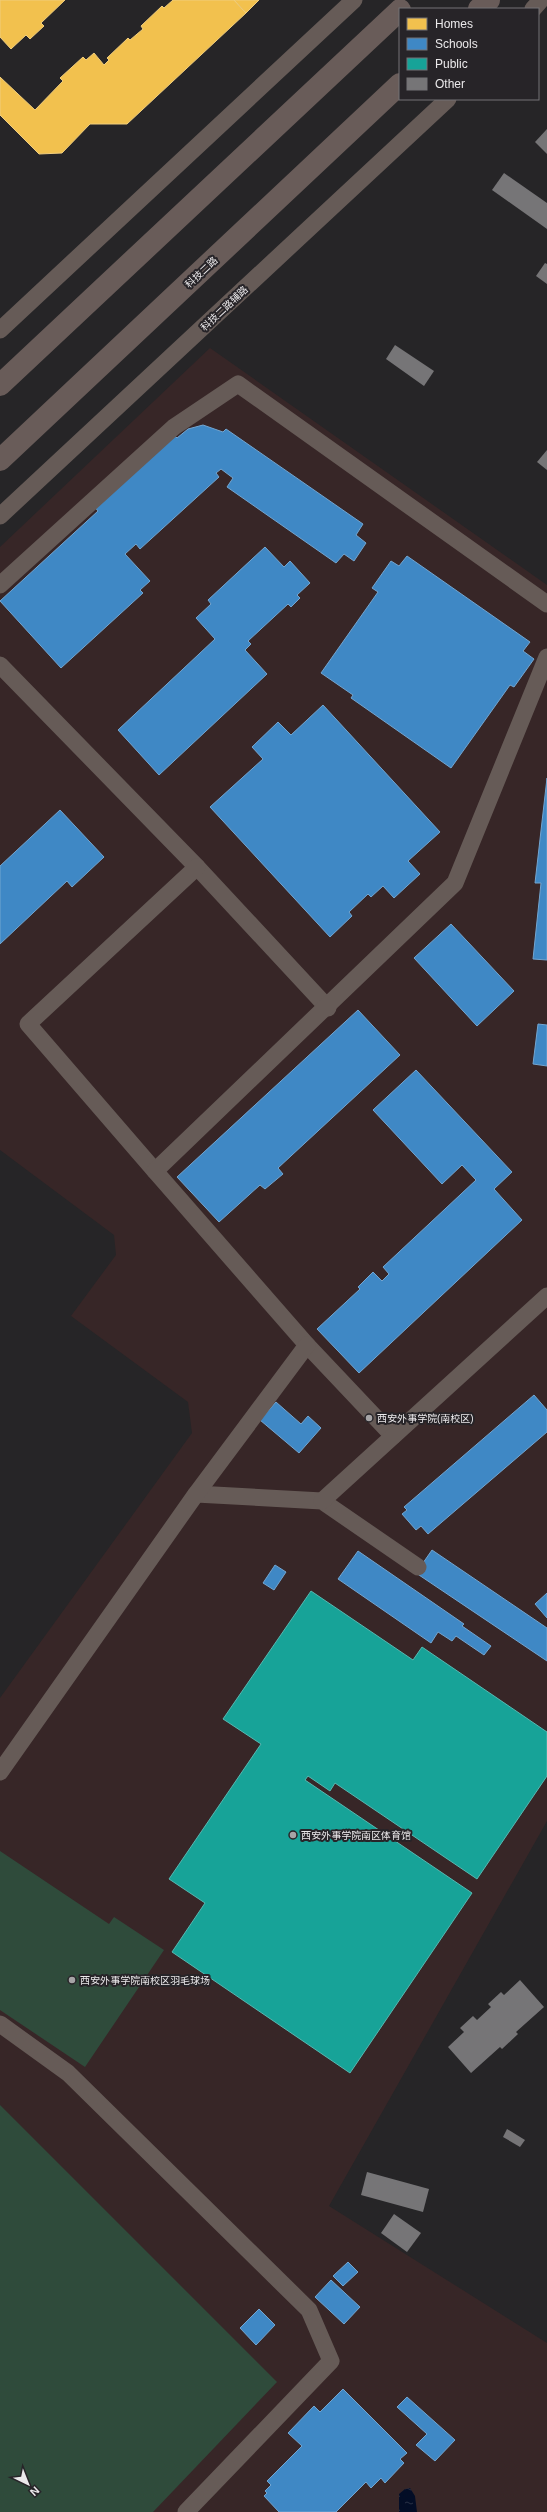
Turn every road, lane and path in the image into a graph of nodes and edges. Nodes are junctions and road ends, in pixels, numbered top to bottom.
1 (354, 0) edge
2 (411, 0) edge
3 (489, 0) edge
4 (541, 0) edge
5 (403, 8) edge
6 (480, 8) edge
7 (534, 8) edge
8 (399, 12) edge
9 (399, 85) edge
10 (447, 100) edge
11 (0, 330) edge
12 (0, 385) edge
13 (0, 460) edge
14 (0, 516) edge
15 (0, 585) edge
16 (547, 604) edge
17 (547, 656) edge
18 (0, 665) edge
19 (197, 868) junction
20 (328, 1008) junction
21 (155, 1171) junction
22 (547, 1296) edge
23 (307, 1345) junction
24 (393, 1436) junction
25 (196, 1494) junction
26 (322, 1501) junction
27 (418, 1567) dead end
28 (0, 1772) edge
29 (0, 2024) edge
30 (186, 2512) edge

1 - 11 street
2 - 5 main road
3 - 6 main road
4 - 7 street
8 - 12 main road
9 - 13 main road, 科技二路
10 - 14 street, 科技二路辅路
15 - 16 street
17 - 20 street
18 - 19 street
19 - 20 street
19 - 21 street
20 - 21 street
21 - 23 street
22 - 24 street
23 - 24 street
23 - 25 street
24 - 26 street
25 - 26 street
25 - 28 street
26 - 27 street
29 - 30 street

